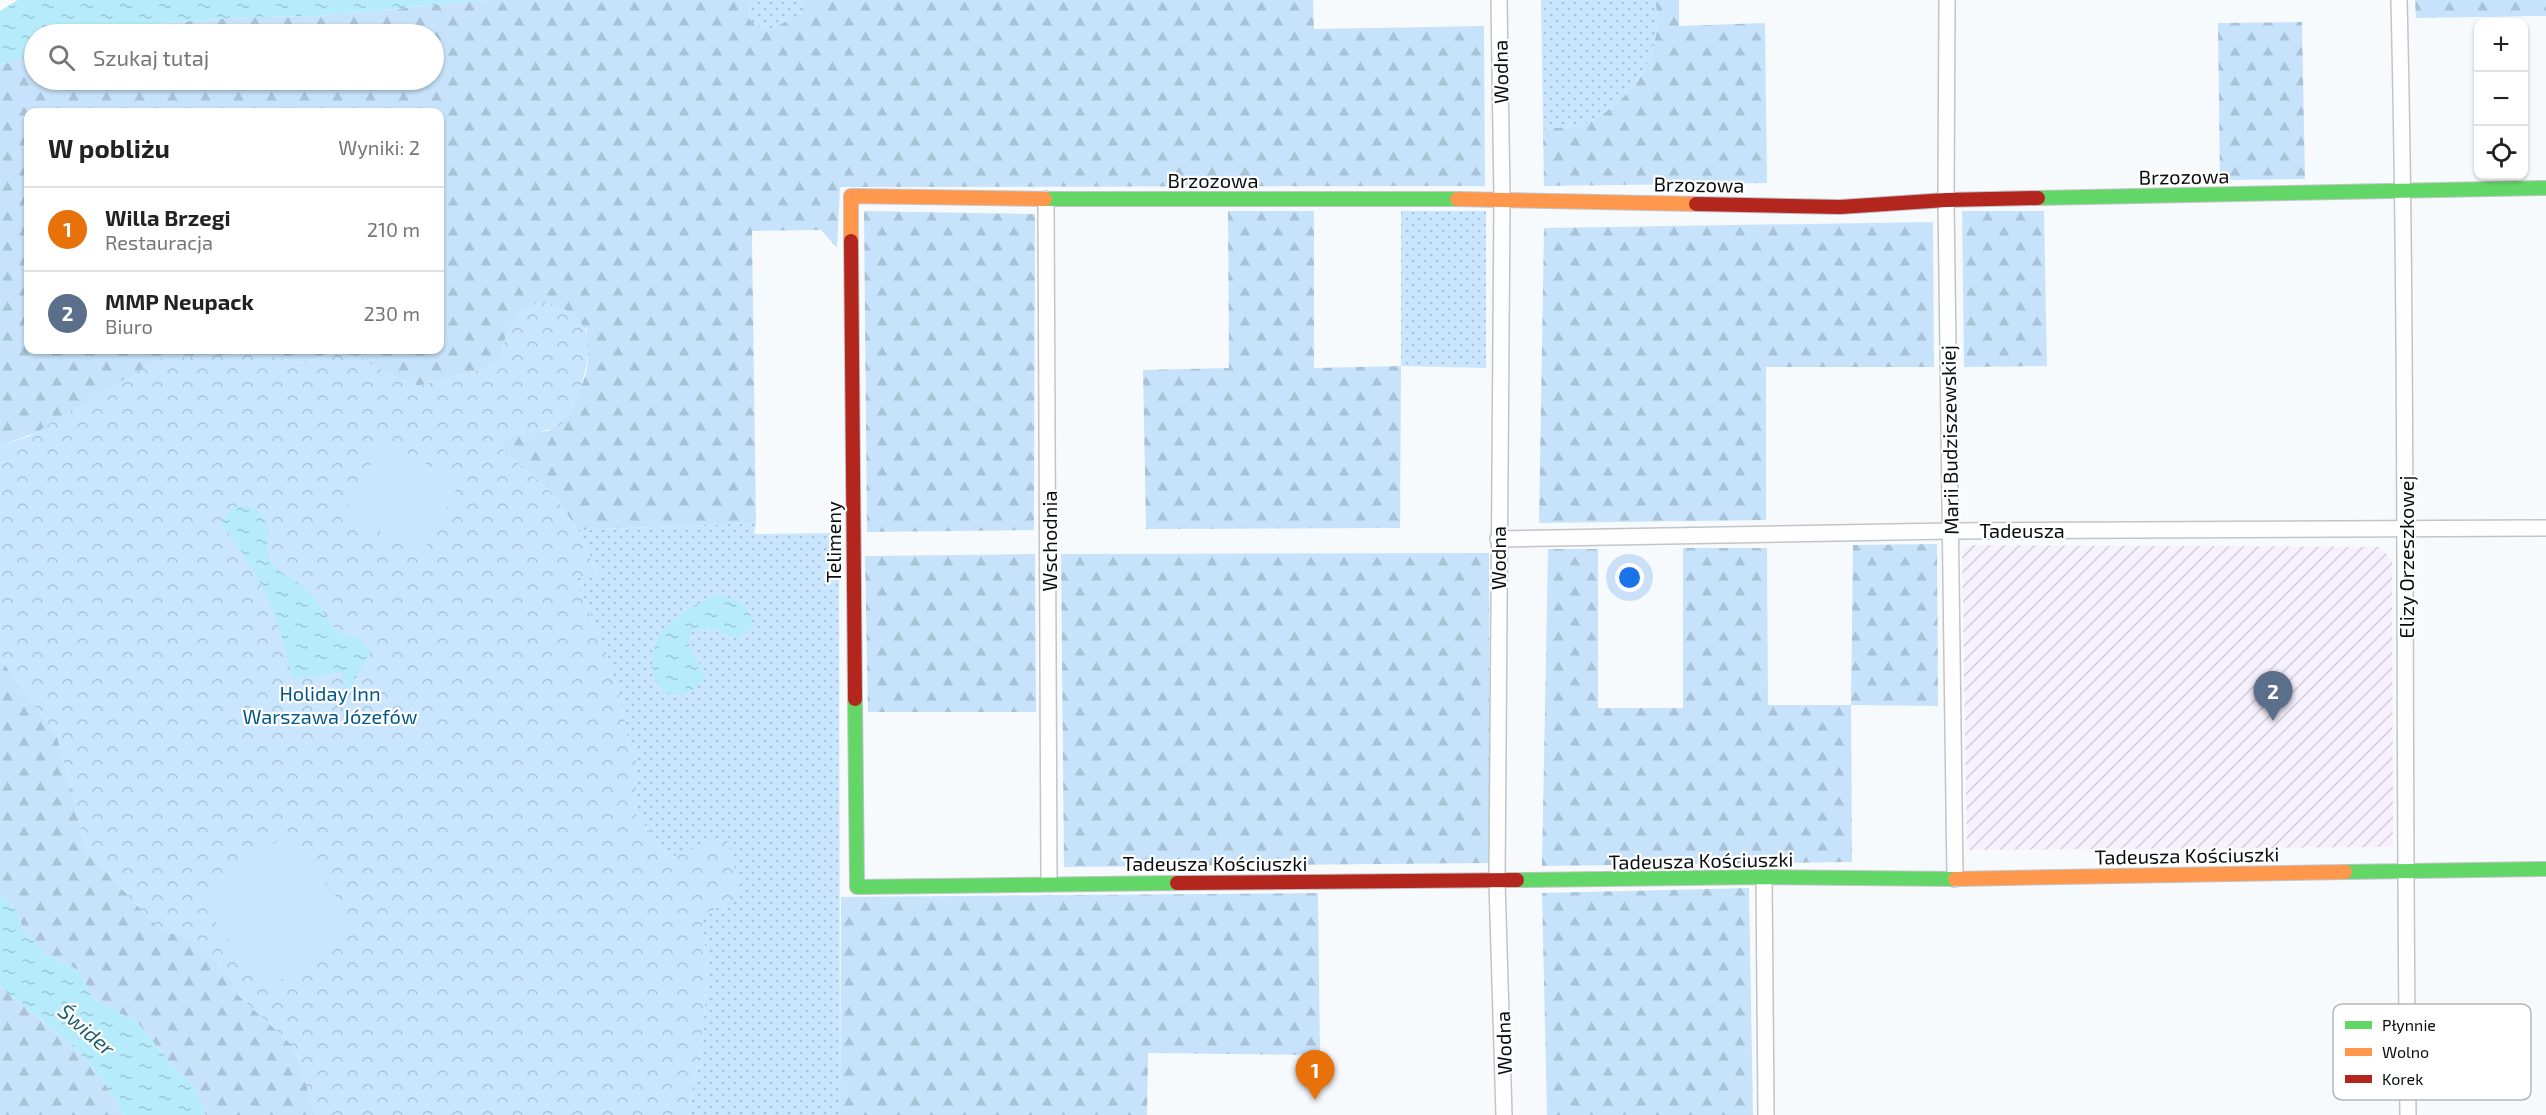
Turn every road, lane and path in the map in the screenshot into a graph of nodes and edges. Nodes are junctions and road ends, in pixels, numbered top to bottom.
1 (1499, 0) edge
2 (1947, 0) edge
3 (2399, 0) edge
4 (2546, 188) edge
5 (2404, 190) junction
6 (851, 196) joint
7 (1502, 199) junction
8 (1046, 200) junction
9 (1946, 200) junction
10 (2546, 528) edge
11 (2407, 530) junction
12 (1950, 531) junction
13 (1498, 539) junction
14 (2546, 869) edge
15 (2405, 871) junction
16 (1764, 878) junction
17 (1955, 879) junction
18 (1497, 882) junction
19 (1050, 883) junction
20 (857, 887) joint
21 (2407, 1004) edge
22 (2408, 1100) edge
23 (1504, 1115) edge
24 (1766, 1115) edge
25 (2408, 1115) edge

1 - 7 street, Wodna
2 - 9 street, Marii Budziszewskiej
3 - 5 street, Elizy Orzeszkowej
4 - 5 street, Brzozowa
5 - 9 street, Brzozowa
5 - 11 street, Elizy Orzeszkowej
6 - 8 street, Brzozowa
6 - 20 street, Telimeny
7 - 8 street, Brzozowa
7 - 9 street, Brzozowa
7 - 13 street, Wodna
8 - 19 street, Wschodnia
9 - 12 street, Marii Budziszewskiej
10 - 11 street, Tadeusza
11 - 12 street, Tadeusza
11 - 15 street, Elizy Orzeszkowej
12 - 13 street, Tadeusza
12 - 17 street, Marii Budziszewskiej
13 - 18 street, Wodna
14 - 15 street, Tadeusza Kościuszki
15 - 17 street, Tadeusza Kościuszki
15 - 21 street, Elizy Orzeszkowej
16 - 17 street, Tadeusza Kościuszki
16 - 18 street, Tadeusza Kościuszki
16 - 24 street
18 - 19 street, Tadeusza Kościuszki
18 - 23 street, Wodna
19 - 20 street, Tadeusza Kościuszki
22 - 25 street, Elizy Orzeszkowej

